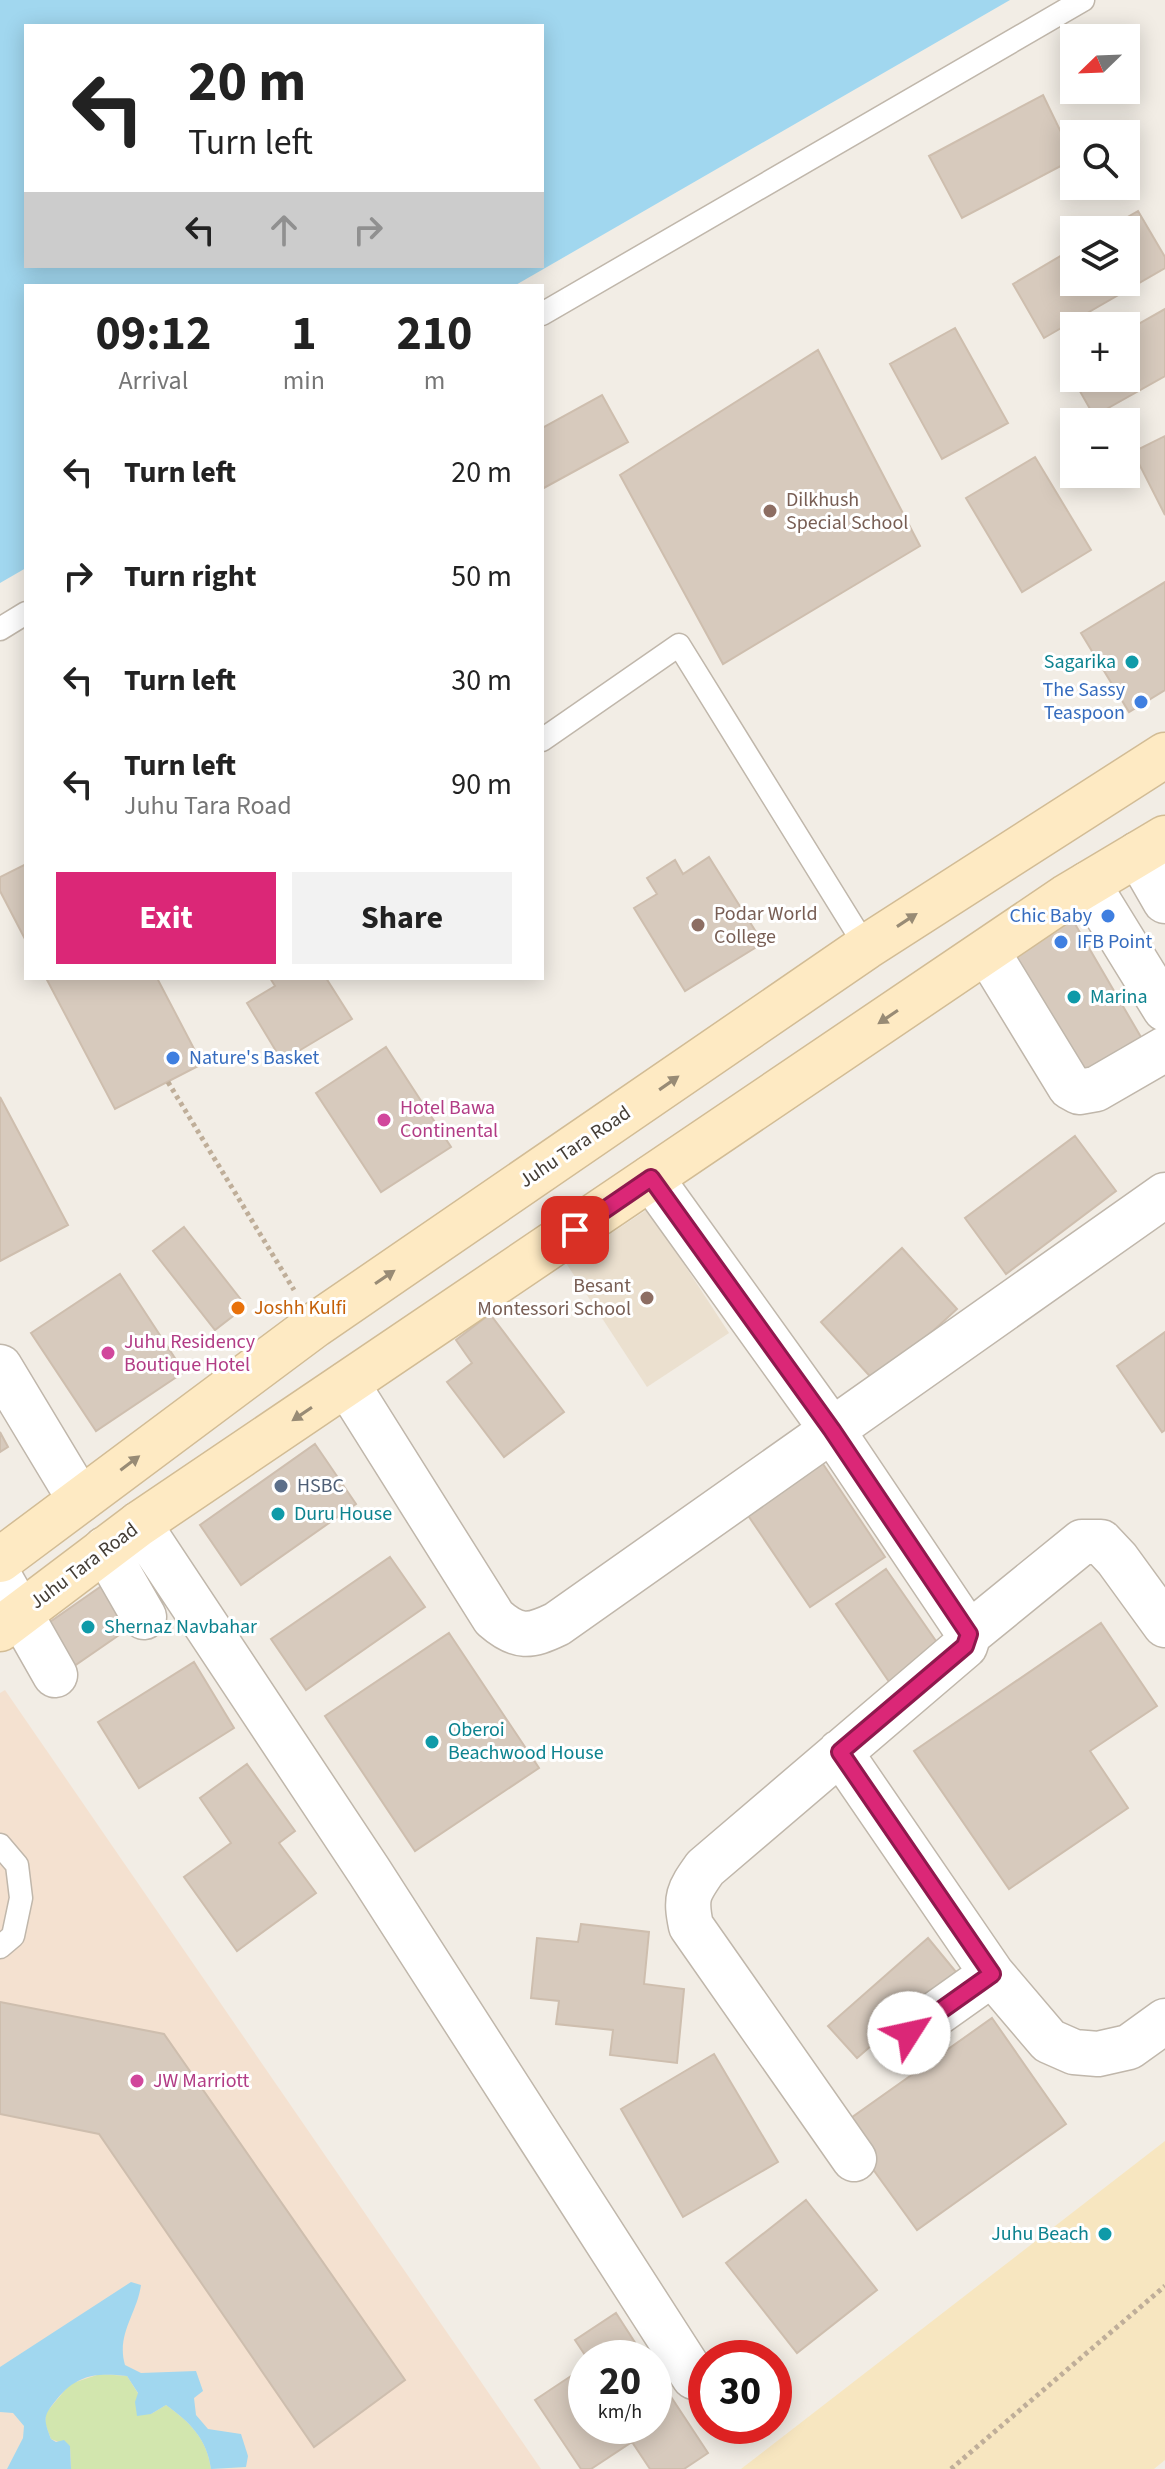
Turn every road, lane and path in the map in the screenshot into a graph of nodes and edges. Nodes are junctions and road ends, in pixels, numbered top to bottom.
1 (1083, 0) edge
2 (544, 313) edge
3 (24, 614) edge
4 (0, 629) edge
5 (544, 739) edge
6 (1165, 755) edge
7 (1126, 861) edge
8 (1165, 901) edge
9 (866, 947) junction
10 (987, 951) junction
11 (1160, 975) edge
12 (1165, 1049) edge
13 (168, 1082) dead end
14 (651, 1178) junction
15 (1165, 1195) edge
16 (315, 1325) junction
17 (0, 1367) edge
18 (347, 1384) junction
19 (832, 1430) junction
20 (80, 1500) junction
21 (122, 1537) junction
22 (0, 1560) edge
23 (7, 1607) edge
24 (144, 1617) dead end
25 (1165, 1625) edge
26 (969, 1634) junction
27 (55, 1675) dead end
28 (840, 1752) junction
29 (0, 1845) edge
30 (0, 1947) edge
31 (992, 1974) junction
32 (1165, 2021) edge
33 (909, 2033) dead end
34 (854, 2159) dead end
35 (1165, 2286) edge
36 (688, 2368) edge
37 (951, 2469) edge

1 - 2 lane
3 - 4 lane
5 - 9 lane
9 -> 6 main road, Juhu Tara Road
7 - 8 street
7 - 10 main road, Juhu Tara Road
7 - 11 street
16 -> 9 main road, Juhu Tara Road
10 - 12 street
10 -> 14 main road, Juhu Tara Road
13 - 16 path
14 - 18 main road, Juhu Tara Road
14 - 19 street
15 - 19 street
20 -> 16 main road, Juhu Tara Road
17 - 20 street
18 - 19 street
18 -> 21 main road, Juhu Tara Road
19 - 26 street
20 - 22 main road, Juhu Tara Road
21 - 23 main road, Juhu Tara Road
21 - 24 street
21 - 36 street
23 - 27 street
25 - 26 street
26 - 28 street
28 - 31 street
28 - 34 street
29 - 30 lane
31 - 32 street
31 - 33 street
35 - 37 path

